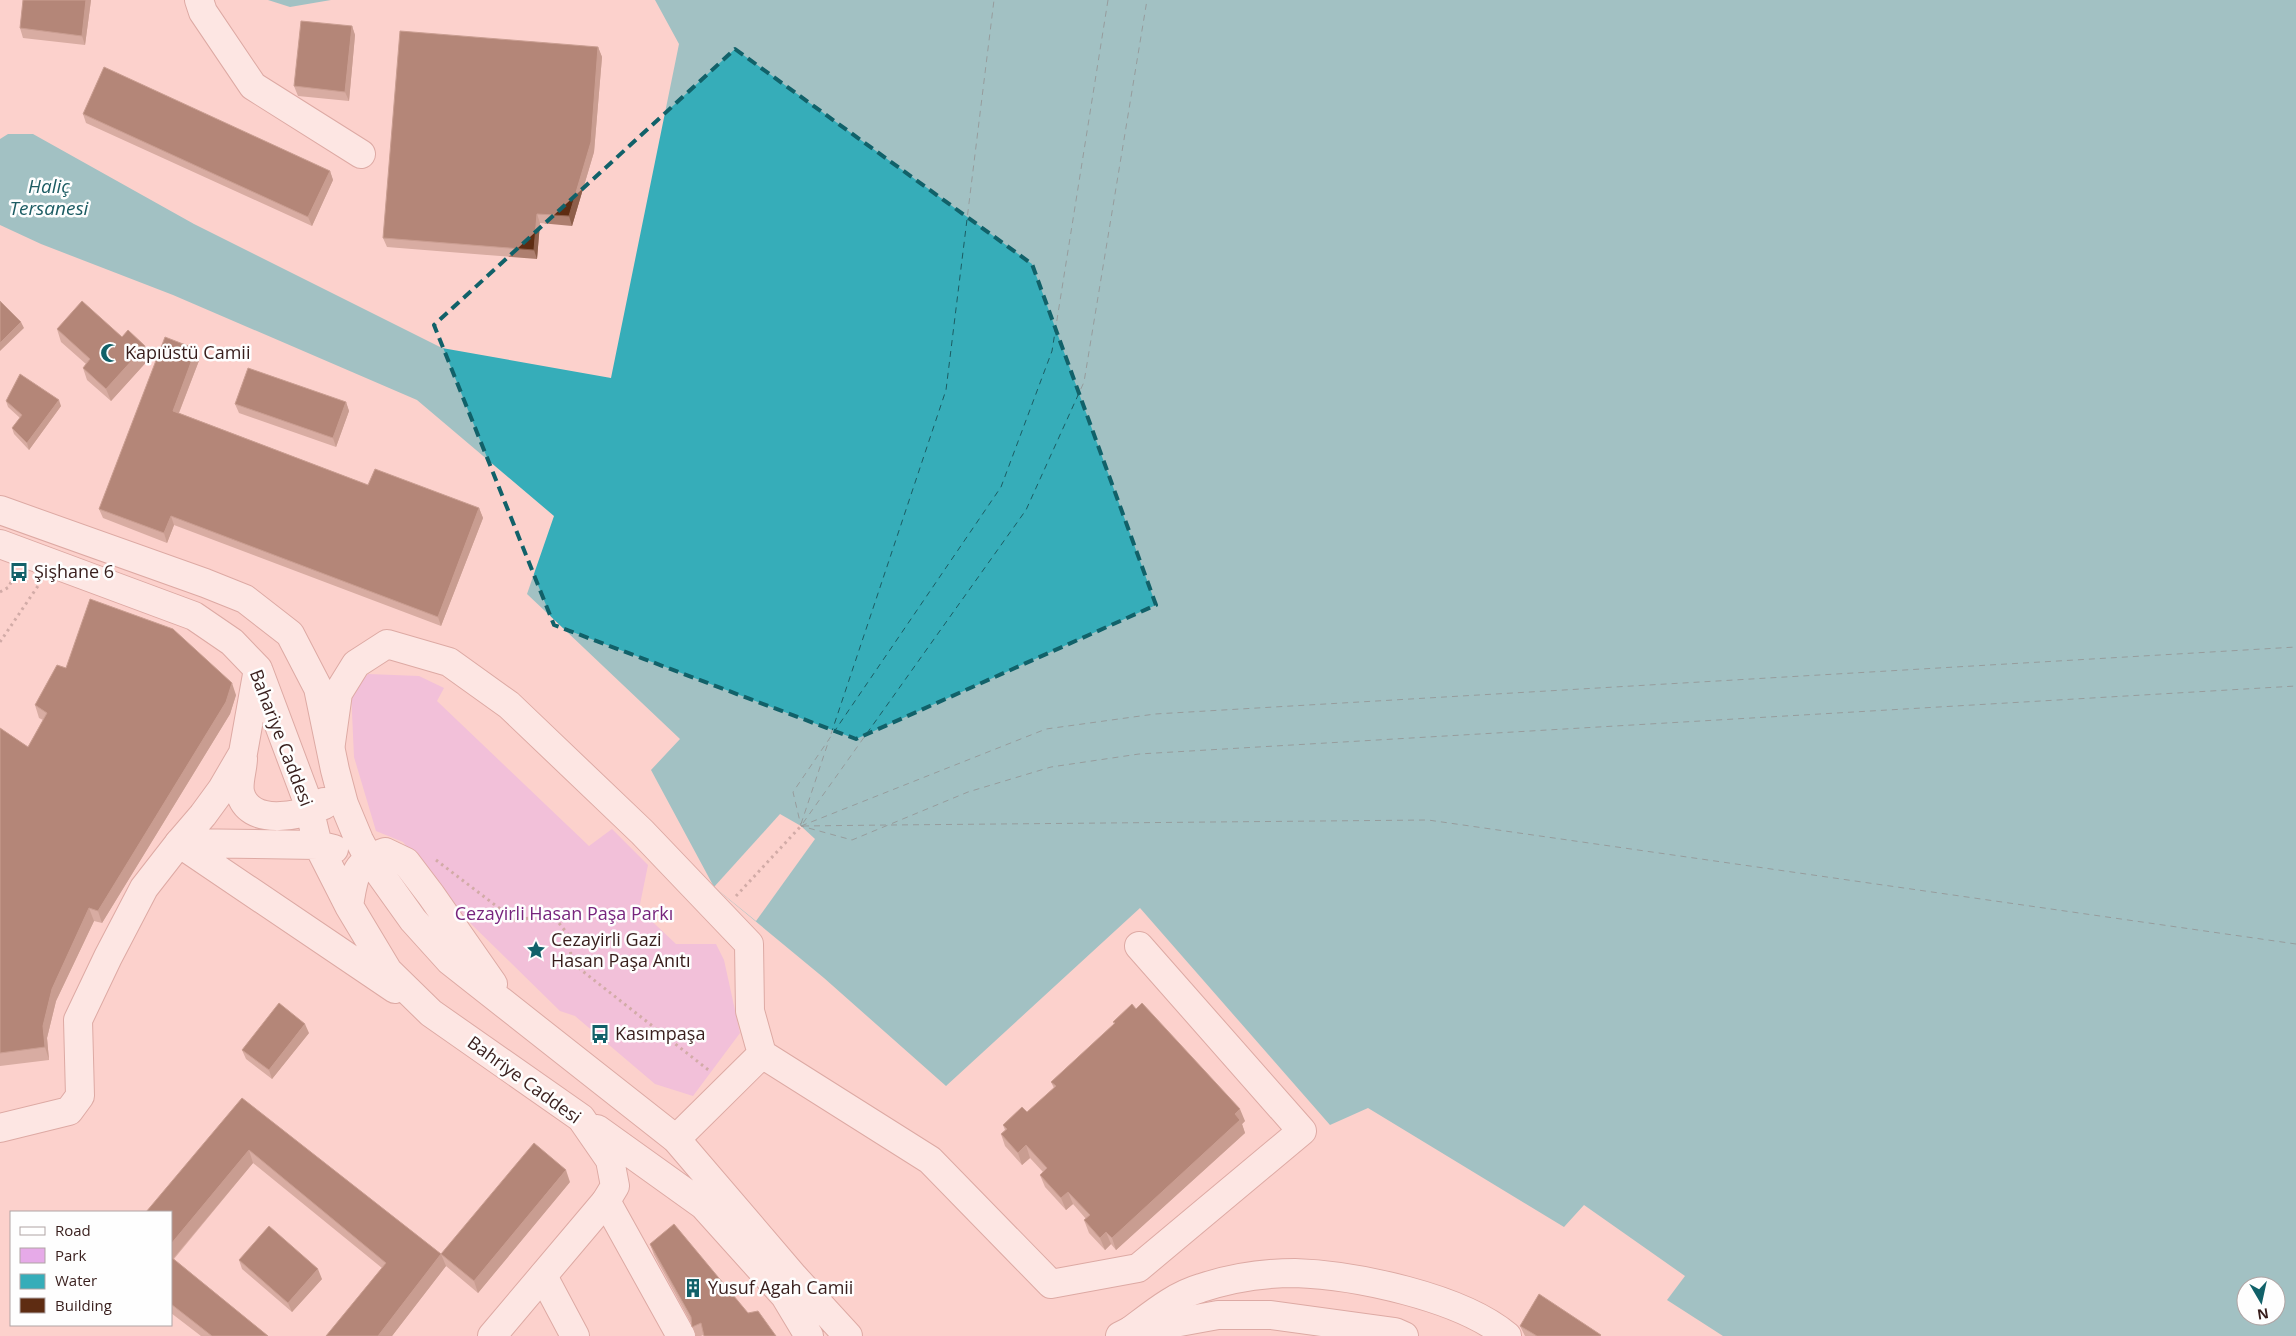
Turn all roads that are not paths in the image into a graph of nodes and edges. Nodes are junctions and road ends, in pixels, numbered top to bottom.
1 (199, 0) edge
2 (360, 154) dead end
3 (0, 510) edge
4 (0, 544) edge
5 (258, 669) junction
6 (243, 754) junction
7 (335, 770) junction
8 (310, 811) junction
9 (179, 843) junction
10 (318, 845) junction
11 (368, 857) junction
12 (349, 906) junction
13 (1138, 946) dead end
14 (431, 1013) junction
15 (762, 1054) junction
16 (581, 1118) junction
17 (0, 1128) edge
18 (676, 1139) junction
19 (606, 1201) junction
20 (543, 1276) junction
21 (1125, 1333) edge
22 (492, 1336) edge
23 (575, 1336) edge
24 (681, 1336) edge
25 (809, 1336) edge
26 (848, 1336) edge
27 (1404, 1336) edge
28 (1506, 1336) edge

1 - 2 main road
3 - 7 main road
4 - 5 main road, Bahariye Caddesi
5 - 6 main road
5 - 8 main road, Bahariye Caddesi
6 - 8 main road
6 - 9 main road
7 - 8 main road
7 - 11 main road
7 - 15 main road
8 - 10 main road, Bahariye Caddesi
9 - 10 main road
9 - 14 main road
9 - 17 main road
10 - 11 main road
10 - 12 main road, Bahariye Caddesi
11 - 12 main road
11 - 18 main road
12 - 14 main road, Bahriye Caddesi
13 - 15 main road
14 - 16 main road, Bahriye Caddesi
15 - 18 main road
16 - 19 main road, Bahriye Caddesi
16 - 25 main road
18 - 26 main road
19 - 20 main road, Bahriye Caddesi
19 - 24 main road
20 - 22 main road, Bahriye Caddesi
20 - 23 main road
21 - 27 main road
21 - 28 main road

